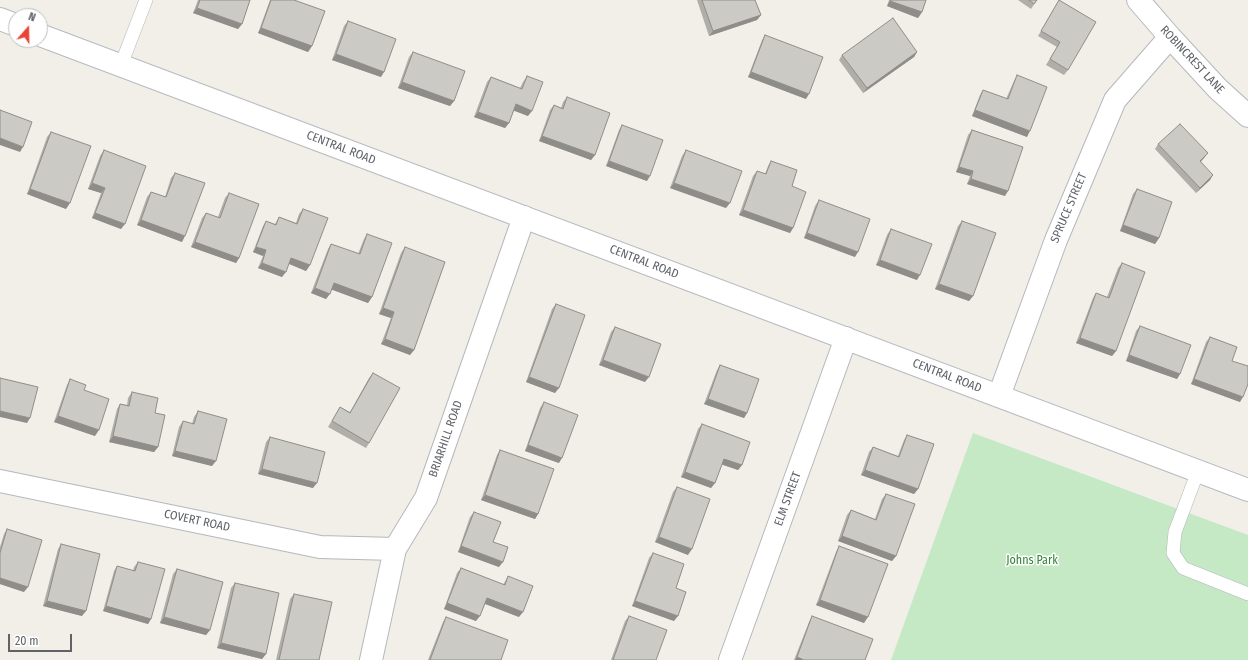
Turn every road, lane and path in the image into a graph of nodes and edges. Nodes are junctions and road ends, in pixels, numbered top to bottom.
1 (146, 0) edge
2 (1138, 0) edge
3 (48, 37) edge
4 (1170, 37) junction
5 (121, 65) junction
6 (1248, 116) edge
7 (524, 217) junction
8 (846, 338) junction
9 (999, 396) junction
10 (1198, 471) junction
11 (0, 481) edge
12 (1248, 490) edge
13 (395, 549) junction
14 (1248, 594) edge
15 (371, 660) edge
16 (730, 660) edge

1 - 5 lane
2 - 4 street, ROBINCREST LANE
3 - 5 street, CENTRAL ROAD
4 - 6 street, ROBINCREST LANE
4 - 9 street, SPRUCE STREET
5 - 7 street, CENTRAL ROAD
7 - 8 street, CENTRAL ROAD
7 - 13 street, BRIARHILL ROAD
8 - 9 street, CENTRAL ROAD
8 - 16 street, ELM STREET
9 - 10 street, CENTRAL ROAD
10 - 12 street, CENTRAL ROAD
10 - 14 lane
11 - 13 street, COVERT ROAD
13 - 15 street, BRIARHILL ROAD

